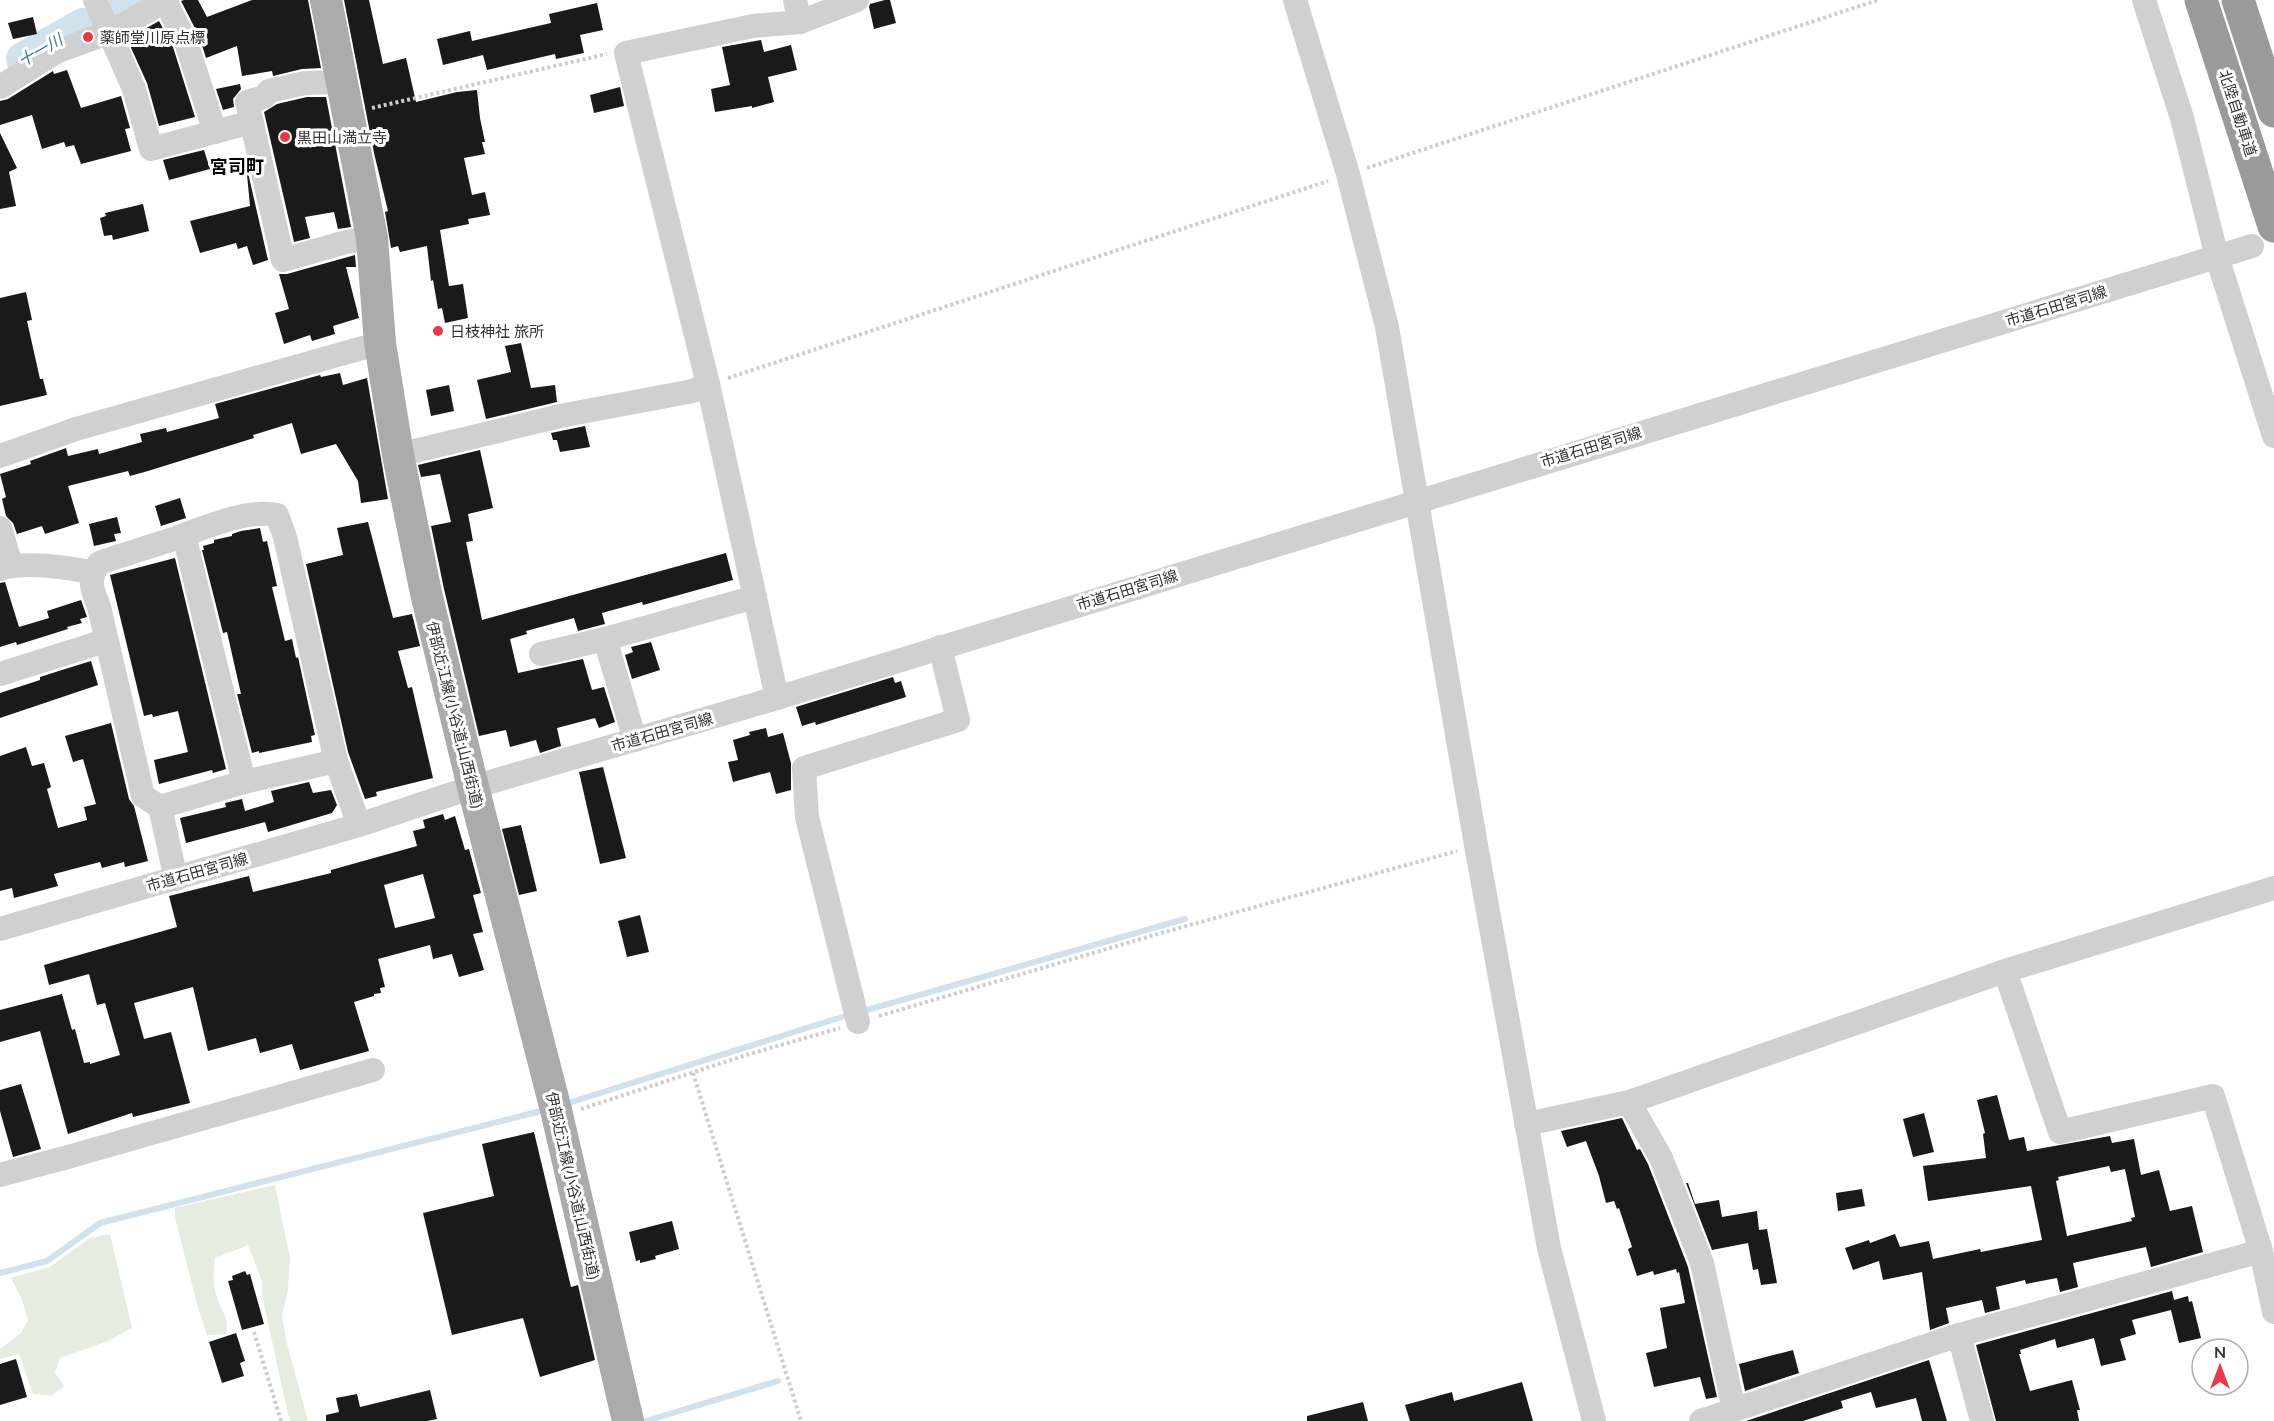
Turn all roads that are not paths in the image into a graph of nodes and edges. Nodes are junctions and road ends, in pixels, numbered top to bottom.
1 (326, 0) edge
2 (856, 0) edge
3 (1296, 0) edge
4 (2144, 0) edge
5 (2201, 0) edge
6 (2238, 0) edge
7 (166, 1) edge
8 (798, 11) edge
9 (103, 18) edge
10 (341, 82) junction
11 (0, 87) edge
12 (2274, 111) edge
13 (252, 122) junction
14 (215, 132) junction
15 (2263, 236) edge
16 (372, 238) junction
17 (2217, 257) junction
18 (380, 343) junction
19 (708, 384) junction
20 (2274, 436) edge
21 (398, 455) junction
22 (0, 456) edge
23 (1418, 500) junction
24 (0, 528) edge
25 (184, 535) junction
26 (6, 567) edge
27 (93, 573) junction
28 (755, 597) junction
29 (605, 639) junction
30 (105, 641) junction
31 (940, 648) junction
32 (541, 654) dead end
33 (0, 674) edge
34 (777, 698) junction
35 (635, 740) junction
36 (336, 761) junction
37 (243, 782) junction
38 (473, 787) junction
39 (160, 807) junction
40 (359, 825) junction
41 (176, 879) junction
42 (2274, 888) edge
43 (0, 928) edge
44 (2005, 971) junction
45 (858, 1022) road end
46 (373, 1070) dead end
47 (1629, 1102) junction
48 (1526, 1124) junction
49 (0, 1175) edge
50 (2261, 1251) junction
51 (2274, 1312) edge
52 (1959, 1335) junction
53 (1734, 1410) junction
54 (628, 1421) edge
55 (1594, 1421) edge
56 (1701, 1421) edge
57 (1982, 1421) edge

1 - 10 main road, 伊部近江線(小谷道;山西街道)
2 - 8 street
3 - 23 street
4 - 17 street
5 - 15 highway, 北陸自動車道
6 - 12 highway
7 - 9 street
7 - 14 street
8 - 19 street
9 - 11 street
9 - 14 street
10 - 13 street
10 - 16 main road, 伊部近江線(小谷道;山西街道)
13 - 14 street
13 - 16 street
15 - 17 street, 市道石田宮司線
16 - 18 main road, 伊部近江線(小谷道;山西街道)
17 - 20 street
17 - 23 street, 市道石田宮司線
18 - 21 main road, 伊部近江線(小谷道;山西街道)
18 - 22 street
19 - 21 street
19 - 28 street
21 - 38 main road, 伊部近江線(小谷道;山西街道)
23 - 31 street, 市道石田宮司線
23 - 48 street
24 - 26 street
25 - 27 street
25 - 36 street
25 - 37 street
26 - 27 street
27 - 30 street
28 - 29 street
28 - 34 street
29 - 32 street
29 - 35 street
30 - 33 street
30 - 39 street
31 - 34 street, 市道石田宮司線
31 - 45 street
34 - 35 street, 市道石田宮司線
35 - 38 street, 市道石田宮司線
36 - 37 street
36 - 40 street
37 - 39 street
38 - 40 street, 市道石田宮司線
38 - 54 main road, 伊部近江線(小谷道;山西街道)
39 - 41 street
40 - 41 street, 市道石田宮司線
41 - 43 street, 市道石田宮司線
42 - 44 street
44 - 47 street
44 - 50 street
46 - 49 street
47 - 48 street
47 - 53 street
48 - 55 street
50 - 51 street
50 - 52 street
52 - 53 street
52 - 57 street
53 - 56 street

